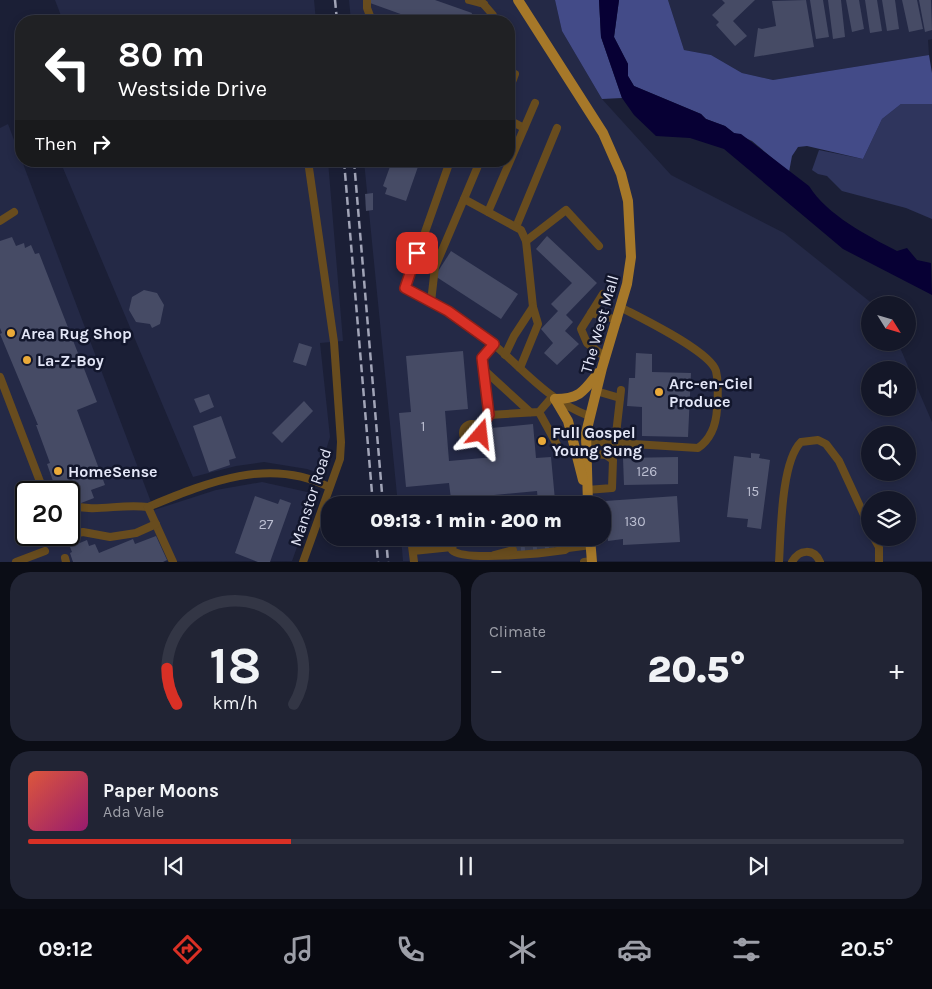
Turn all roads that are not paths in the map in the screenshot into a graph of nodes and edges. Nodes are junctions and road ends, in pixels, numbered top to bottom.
1 (368, 0) edge
2 (469, 0) edge
3 (518, 0) edge
4 (482, 2) edge
5 (370, 15) edge
6 (492, 15) edge
7 (535, 103) dead end
8 (515, 123) edge
9 (524, 128) junction
10 (557, 128) dead end
11 (515, 149) edge
12 (309, 167) edge
13 (448, 167) edge
14 (477, 167) edge
15 (507, 167) edge
16 (464, 199) junction
17 (14, 212) dead end
18 (488, 212) junction
19 (0, 221) edge
20 (516, 227) junction
21 (526, 241) junction
22 (599, 246) dead end
23 (603, 294) dead end
24 (431, 302) junction
25 (533, 307) junction
26 (622, 308) junction
27 (591, 313) junction
28 (618, 320) junction
29 (494, 344) junction
30 (505, 354) junction
31 (605, 357) junction
32 (483, 368) junction
33 (520, 368) junction
34 (602, 368) junction
35 (0, 377) edge
36 (596, 391) junction
37 (554, 398) junction
38 (534, 412) junction
39 (489, 415) junction
40 (589, 416) junction
41 (480, 428) dead end
42 (585, 442) junction
43 (615, 443) junction
44 (561, 452) dead end
45 (585, 453) junction
46 (40, 481) edge
47 (329, 487) junction
48 (587, 491) junction
49 (587, 496) edge
50 (80, 507) edge
51 (148, 507) junction
52 (861, 510) edge
53 (156, 524) junction
54 (80, 533) edge
55 (413, 546) edge
56 (452, 546) joint
57 (565, 546) edge
58 (590, 546) edge
59 (878, 546) edge
60 (45, 550) dead end
61 (513, 550) tunnel mouth
62 (413, 551) junction
63 (492, 556) junction
64 (589, 561) edge
65 (16, 562) edge
66 (173, 562) edge
67 (303, 562) edge
68 (414, 562) edge
69 (779, 562) edge
70 (792, 562) edge
71 (820, 562) edge
72 (879, 562) edge

1 - 5 street
2 - 4 street
3 - 26 main road, The West Mall
4 - 6 street
7 - 9 street
8 - 9 street
9 - 11 street
10 - 20 street
12 - 47 street, Manstor Road
13 - 24 street
14 - 16 street
15 - 18 street
16 - 18 street
16 - 24 street
17 - 19 street
18 - 20 street
20 - 21 street
21 - 22 street
21 - 25 street
23 - 27 street
24 - 29 street
25 - 30 street
25 - 33 street
26 - 28 main road, The West Mall
26 - 43 street
27 - 28 street
27 - 31 street
28 - 31 main road, The West Mall
29 - 30 street
29 - 32 street
30 - 33 street
31 - 34 main road, The West Mall
32 - 38 street
32 - 39 street
33 - 37 street
34 - 36 main road, The West Mall
34 - 37 main road
35 - 46 street
36 - 40 main road, The West Mall
36 - 43 street
37 - 38 street
37 - 40 street
37 - 48 main road
38 - 39 street
38 - 44 street
39 - 41 street
40 - 42 main road, The West Mall
42 - 43 street
42 - 45 main road, The West Mall
45 - 48 main road, The West Mall
45 - 48 street
47 - 51 street
47 - 67 street, Manstor Road
48 - 49 main road, The West Mall
50 - 51 street
51 - 53 street
52 - 69 street
53 - 54 street
53 - 66 street
55 - 62 street
56 - 62 street
56 - 63 street
57 - 63 street
58 - 64 main road
59 - 72 street
60 - 65 street
61 - 63 street
62 - 68 street
70 - 71 street

